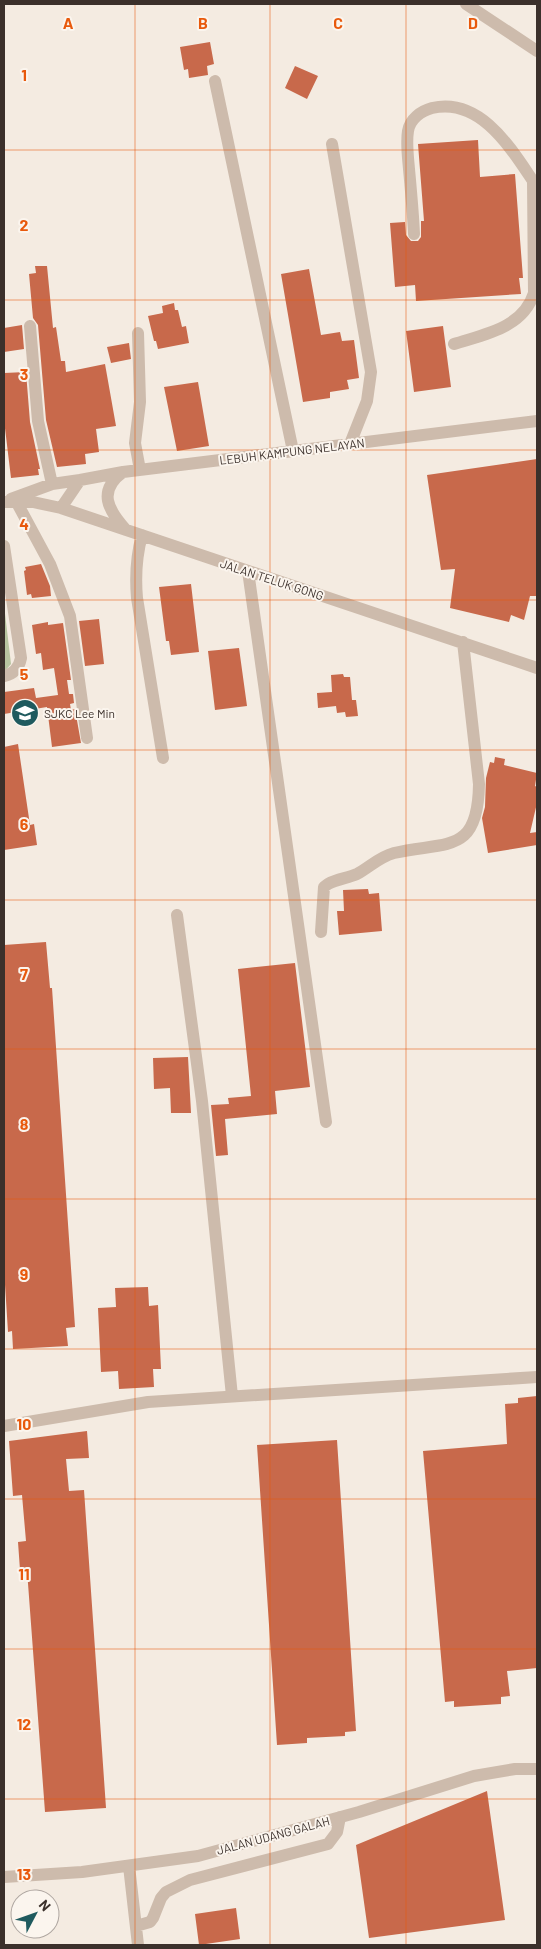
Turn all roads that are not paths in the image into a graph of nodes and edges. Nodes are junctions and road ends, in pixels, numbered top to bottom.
1 (466, 4) edge
2 (537, 51) edge
3 (215, 81) dead end
4 (332, 144) dead end
5 (535, 183) edge
6 (414, 234) dead end
7 (30, 326) dead end
8 (138, 334) dead end
9 (454, 344) dead end
10 (537, 421) edge
11 (350, 444) junction
12 (294, 451) junction
13 (140, 470) junction
14 (123, 472) junction
15 (80, 480) junction
16 (52, 484) junction
17 (8, 502) edge
18 (61, 508) junction
19 (126, 530) junction
20 (142, 535) junction
21 (4, 546) edge
22 (248, 571) junction
23 (462, 642) junction
24 (537, 668) edge
25 (4, 676) edge
26 (87, 738) dead end
27 (163, 758) dead end
28 (177, 915) dead end
29 (321, 932) dead end
30 (326, 1122) dead end
31 (537, 1377) edge
32 (232, 1396) junction
33 (4, 1426) edge
34 (537, 1769) edge
35 (340, 1817) junction
36 (129, 1866) junction
37 (4, 1877) edge
38 (136, 1926) junction
39 (138, 1945) edge

1 - 2 street
3 - 12 street
4 - 11 street
5 - 6 street
5 - 9 street
7 - 16 street
8 - 13 street
10 - 11 street, LEBUH KAMPUNG NELAYAN
11 - 12 street, LEBUH KAMPUNG NELAYAN
12 - 13 street, LEBUH KAMPUNG NELAYAN
13 - 14 street, LEBUH KAMPUNG NELAYAN
14 - 15 street, LEBUH KAMPUNG NELAYAN
14 - 19 street
15 - 16 street, LEBUH KAMPUNG NELAYAN
15 - 18 street
16 - 17 street, LEBUH KAMPUNG NELAYAN
17 - 18 street, JALAN TELUK GONG
17 - 26 street
18 - 19 street, JALAN TELUK GONG
19 - 20 street, JALAN TELUK GONG
20 - 22 street, JALAN TELUK GONG
20 - 27 street
21 - 25 street
22 - 23 street, JALAN TELUK GONG
22 - 30 street
23 - 24 street, JALAN TELUK GONG
23 - 29 street
28 - 32 street
31 - 32 street
32 - 33 street
34 - 35 street, JALAN UDANG GALAH
35 - 36 street, JALAN UDANG GALAH
35 - 38 street
36 - 37 street, JALAN UDANG GALAH
36 - 38 street
38 - 39 street

